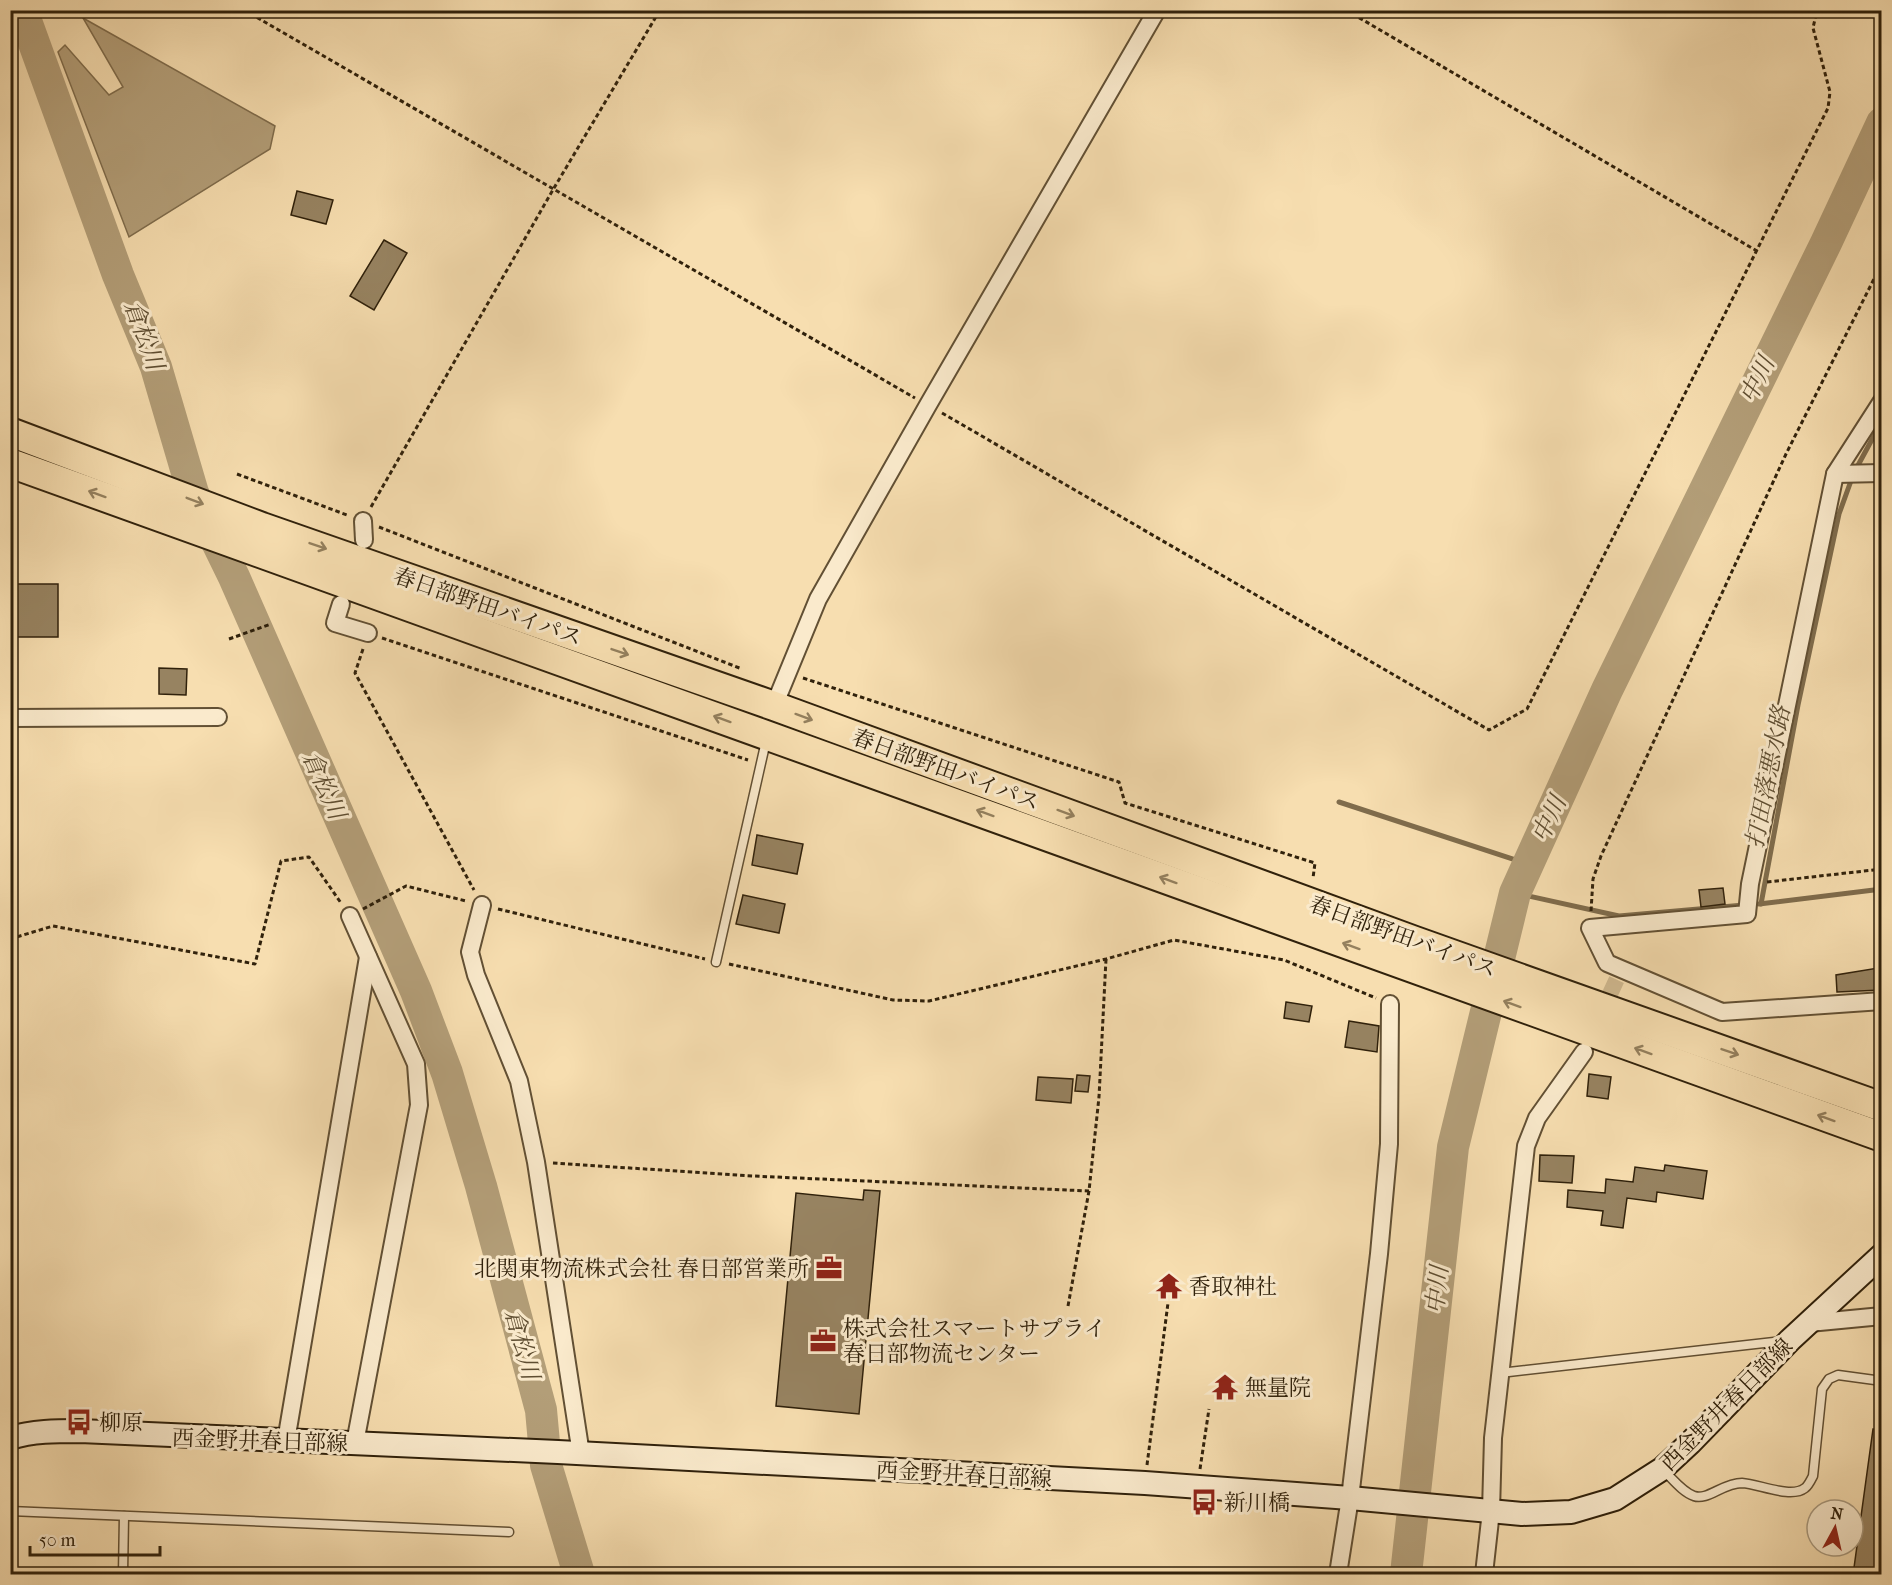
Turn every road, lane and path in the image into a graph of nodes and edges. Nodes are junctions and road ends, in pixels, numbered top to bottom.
1 (244, 10) edge
2 (660, 10) edge
3 (1157, 10) edge
4 (1346, 10) edge
5 (1817, 10) edge
6 (554, 188) junction
7 (1757, 251) junction
8 (1881, 263) edge
9 (1881, 401) edge
10 (928, 405) junction
11 (10, 432) edge
12 (10, 463) edge
13 (1881, 473) edge
14 (237, 474) dead end
15 (1835, 474) junction
16 (363, 521) junction
17 (364, 540) dead end
18 (341, 603) dead end
19 (271, 624) dead end
20 (368, 633) junction
21 (228, 639) dead end
22 (750, 672) dead end
23 (788, 673) junction
24 (774, 706) junction
25 (218, 717) dead end
26 (10, 718) edge
27 (768, 735) junction
28 (761, 764) junction
29 (1881, 869) edge
30 (1313, 878) dead end
31 (1750, 884) junction
32 (482, 904) junction
33 (350, 916) junction
34 (1590, 928) junction
35 (10, 939) edge
36 (1411, 953) junction
37 (368, 957) junction
38 (1106, 959) junction
39 (716, 962) junction
40 (1881, 1001) edge
41 (1390, 1004) joint
42 (1571, 1011) junction
43 (1584, 1052) dead end
44 (1881, 1107) edge
45 (1881, 1137) edge
46 (536, 1162) junction
47 (1089, 1191) junction
48 (1881, 1255) edge
49 (1168, 1303) dead end
50 (1068, 1306) dead end
51 (1881, 1316) edge
52 (1809, 1323) junction
53 (1790, 1340) junction
54 (1500, 1373) junction
55 (1881, 1381) edge
56 (1209, 1409) dead end
57 (10, 1438) edge
58 (286, 1441) junction
59 (356, 1443) junction
60 (581, 1454) junction
61 (1662, 1469) junction
62 (1144, 1483) junction
63 (1197, 1487) junction
64 (1360, 1499) junction
65 (10, 1511) edge
66 (1484, 1511) junction
67 (124, 1516) junction
68 (509, 1532) dead end
69 (123, 1575) edge
70 (1338, 1575) edge
71 (1484, 1575) edge

1 - 6 path
2 - 6 path
3 - 10 street
4 - 7 path
5 - 7 path
6 - 10 path
6 - 16 path
7 - 10 path
8 - 34 path
9 - 15 street
10 - 23 street
11 -> 24 highway, 春日部野田バイパス
27 -> 12 highway, 春日部野田バイパス
13 - 15 street
14 - 16 path
15 - 31 street
16 - 17 street
16 - 22 path
18 - 20 street
19 - 21 path
20 - 28 path
20 - 32 path
23 - 24 street
23 - 30 path
24 -> 36 highway, 春日部野田バイパス
25 - 26 street
27 - 28 lane
36 -> 27 highway, 春日部野田バイパス
28 - 39 lane
29 - 31 path
31 - 34 street
32 - 33 path
32 - 39 path
32 - 46 street
33 - 35 path
33 - 37 street
34 - 40 street
36 - 42 highway, 春日部野田バイパス
37 - 58 street
37 - 59 street
38 - 39 path
38 - 41 path
38 - 47 path
41 - 64 street
42 -> 44 highway, 春日部野田バイパス
45 -> 42 highway, 春日部野田バイパス
43 - 54 street
46 - 47 path
46 - 60 street
47 - 50 path
48 - 52 main road, 西金野井春日部線
49 - 62 path
51 - 52 street
52 - 53 main road, 西金野井春日部線
53 - 54 lane
53 - 61 main road, 西金野井春日部線
54 - 66 street
55 - 61 lane
56 - 63 path
57 - 58 main road, 西金野井春日部線
58 - 59 main road, 西金野井春日部線
59 - 60 main road, 西金野井春日部線
60 - 62 main road, 西金野井春日部線
61 - 66 main road, 西金野井春日部線
62 - 63 main road, 西金野井春日部線
63 - 64 main road, 西金野井春日部線
64 - 66 main road
64 - 70 street
65 - 67 lane
66 - 71 street
67 - 68 lane
67 - 69 lane

